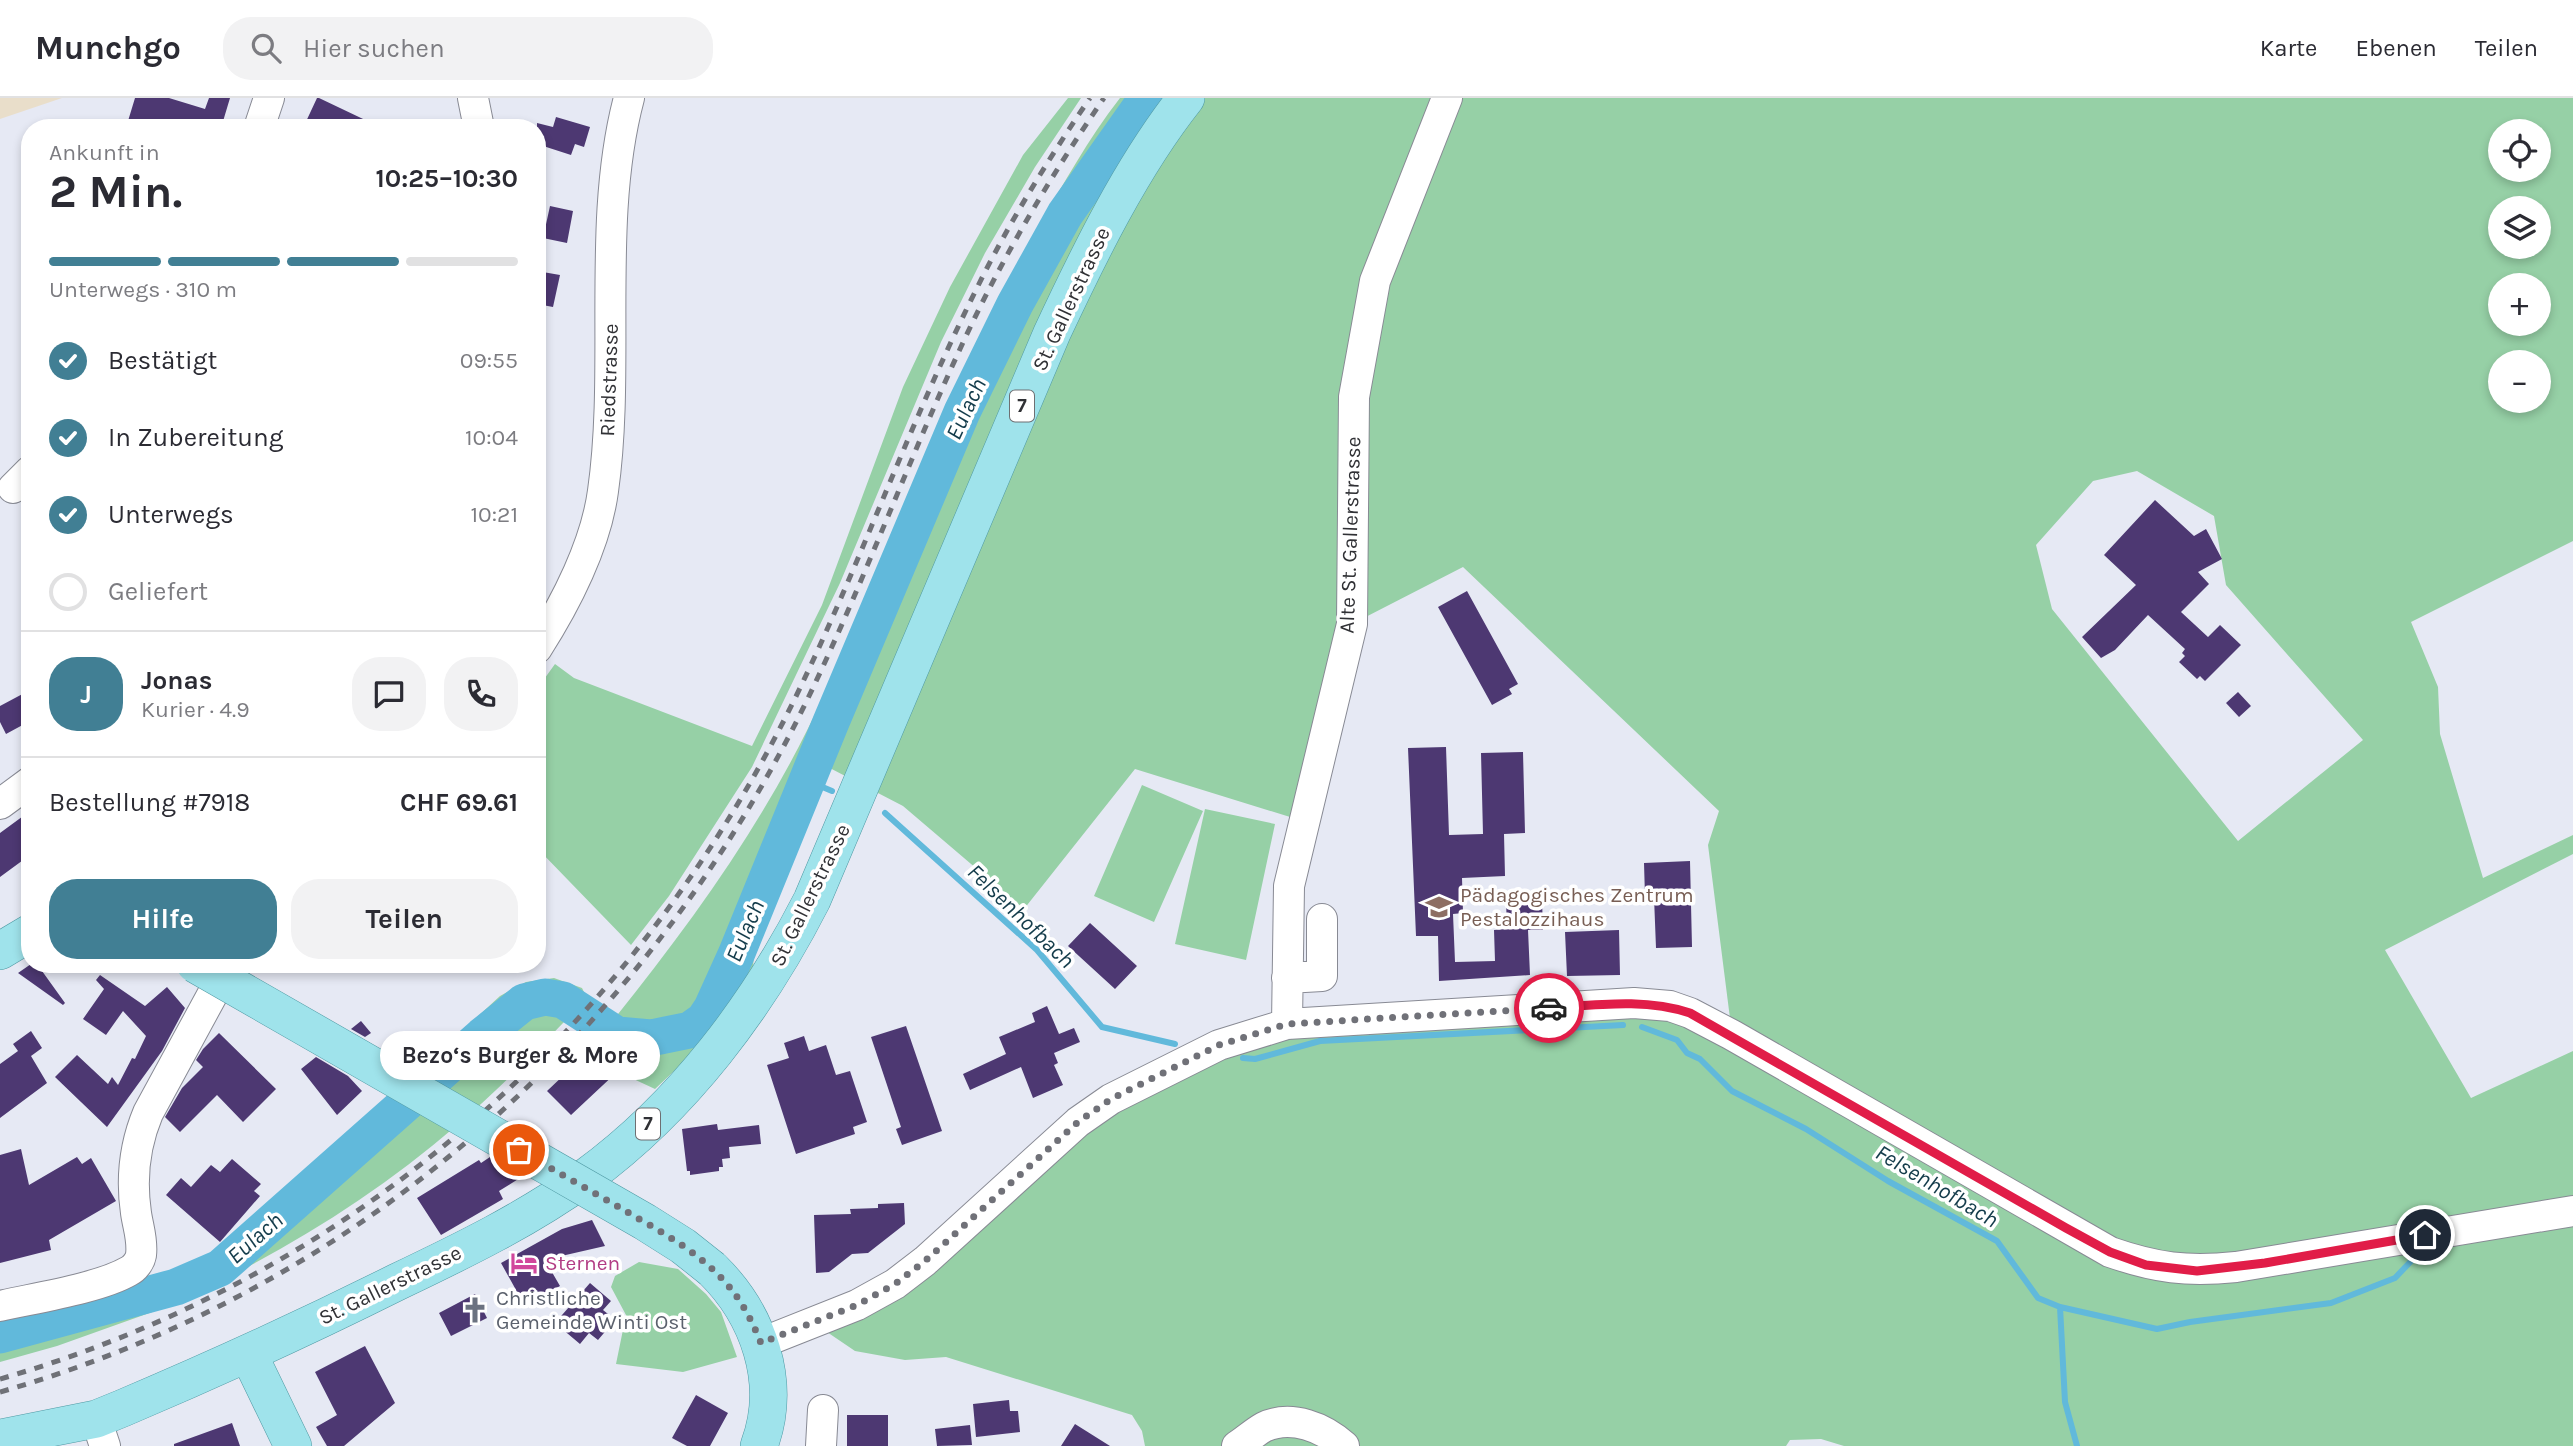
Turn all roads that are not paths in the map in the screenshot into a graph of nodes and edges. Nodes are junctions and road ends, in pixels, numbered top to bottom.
1 (269, 98) edge
2 (473, 98) edge
3 (629, 98) edge
4 (1186, 98) edge
5 (1447, 98) edge
6 (262, 119) edge
7 (477, 119) edge
8 (546, 632) edge
9 (21, 789) edge
10 (0, 804) edge
11 (1322, 919) dead end
12 (21, 938) edge
13 (0, 951) edge
14 (211, 973) edge
15 (224, 973) edge
16 (1287, 978) junction
17 (1287, 1024) junction
18 (2573, 1211) edge
19 (0, 1306) edge
20 (761, 1343) junction
21 (248, 1353) junction
22 (823, 1410) dead end
23 (101, 1433) edge
24 (0, 1438) edge
25 (293, 1446) edge
26 (759, 1446) edge
27 (821, 1446) edge
28 (1237, 1446) edge
29 (1344, 1446) edge

1 - 6 street
2 - 7 street
3 - 8 street, Riedstrasse
4 - 21 main road, St. Gallerstrasse / 7
5 - 16 street, Alte St. Gallerstrasse
9 - 10 street
11 - 16 street
12 - 13 main road
14 - 20 main road, bridge
15 - 19 street
16 - 17 street, Alte St. Gallerstrasse
17 - 18 street
17 - 20 street
20 - 26 main road
21 - 23 main road, St. Gallerstrasse / 7
21 - 25 main road
22 - 27 street
23 - 24 main road, St. Gallerstrasse / 7
28 - 29 street

